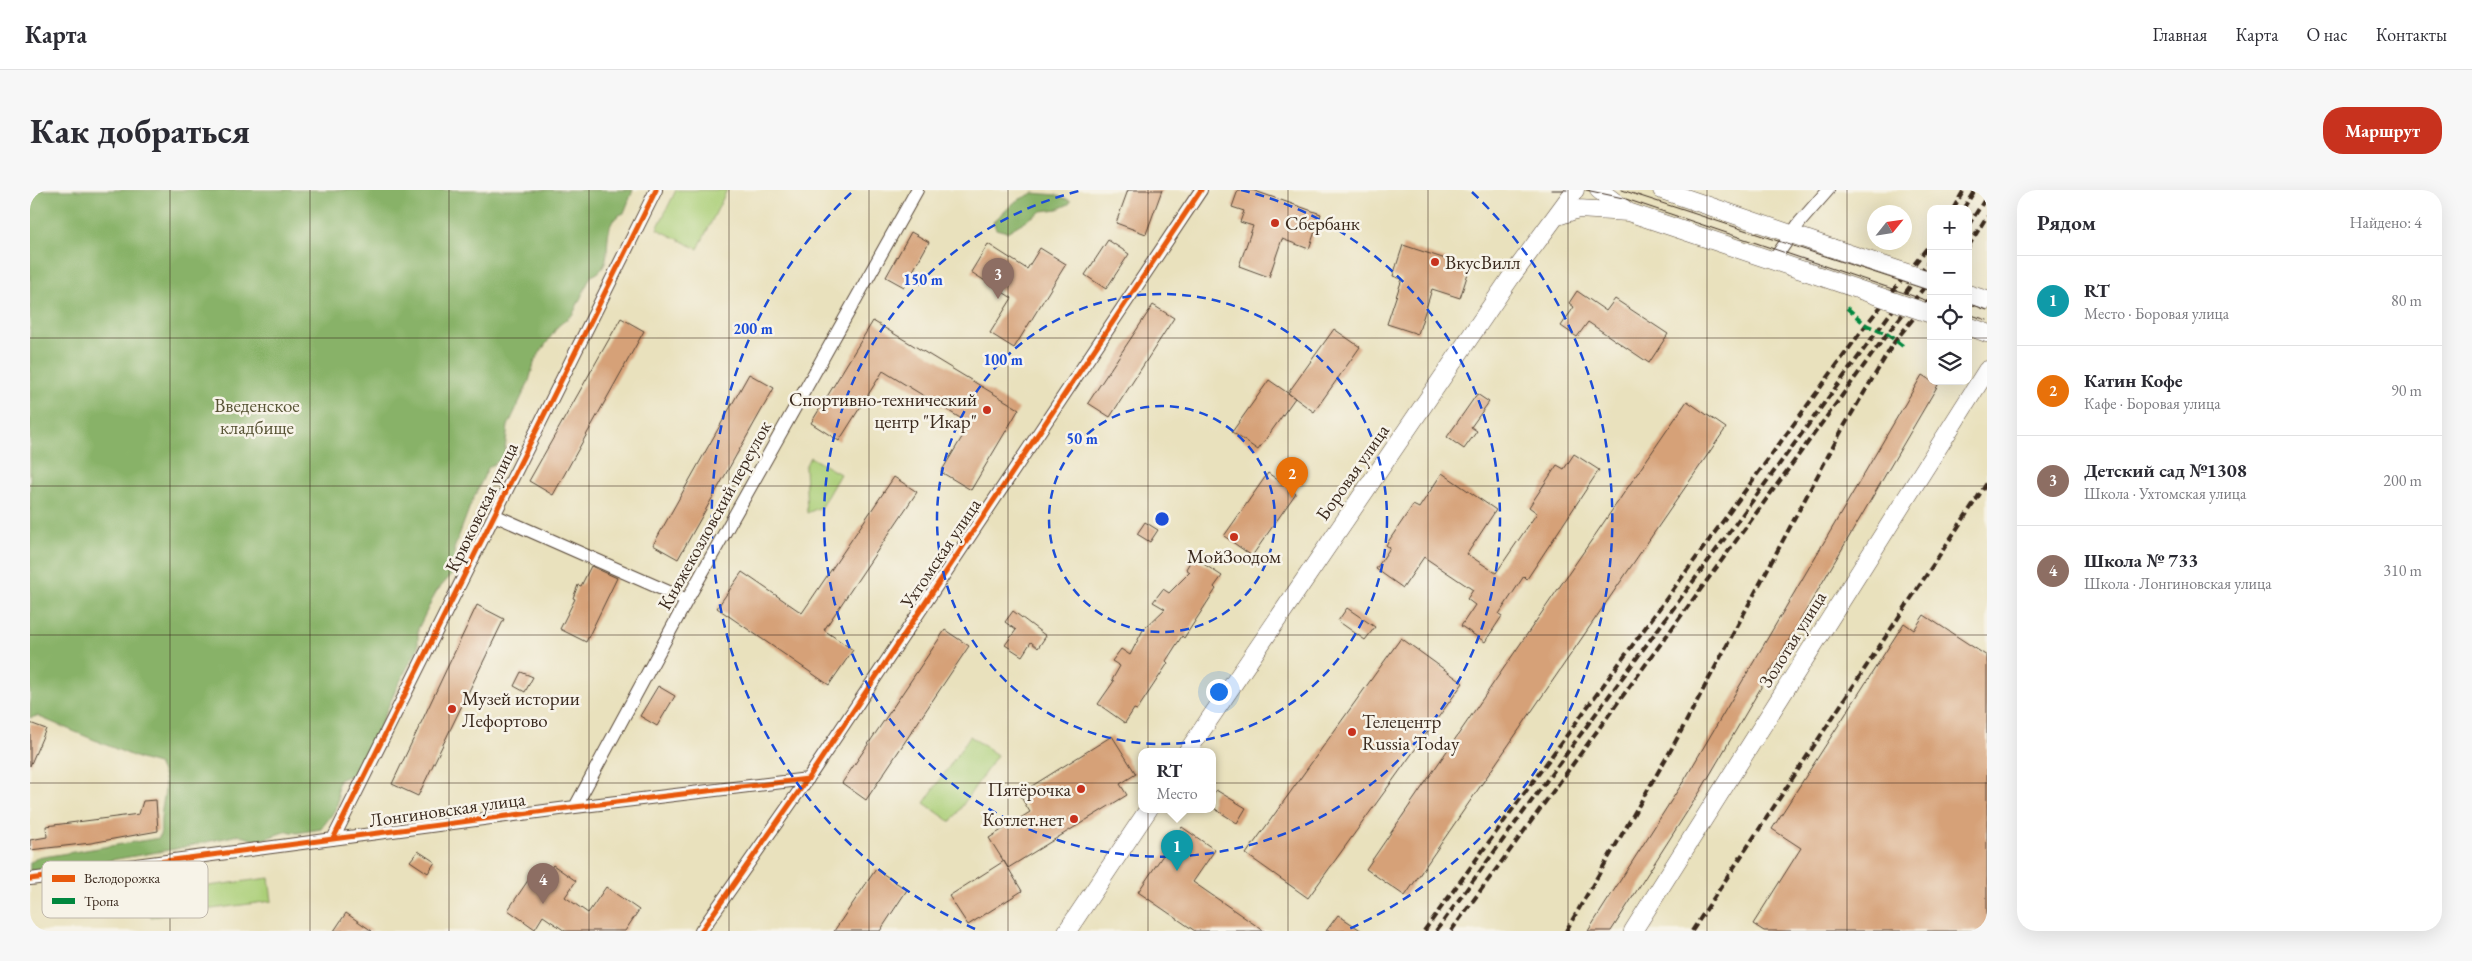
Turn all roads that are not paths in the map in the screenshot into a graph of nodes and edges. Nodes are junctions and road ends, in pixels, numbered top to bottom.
1 (656, 190) edge
2 (916, 190) edge
3 (1201, 190) edge
4 (1575, 190) edge
5 (1599, 190) edge
6 (1662, 190) edge
7 (1828, 190) edge
8 (1628, 212) junction
9 (1555, 217) junction
10 (1792, 234) junction
11 (1773, 261) junction
12 (1927, 280) edge
13 (1971, 295) edge
14 (1987, 300) edge
15 (1927, 313) edge
16 (1972, 327) edge
17 (1987, 333) edge
18 (1987, 370) edge
19 (494, 515) junction
20 (687, 600) junction
21 (1190, 748) edge
22 (808, 779) junction
23 (575, 807) junction
24 (1146, 813) edge
25 (333, 838) junction
26 (167, 861) edge
27 (701, 931) edge
28 (1067, 931) edge
29 (1633, 931) edge

1 - 19 street, Крюковская улица
2 - 20 street, Княжекозловский переулок
3 - 22 street, Ухтомская улица
4 - 9 street, Боровая улица
5 - 8 street
6 - 10 street
7 - 10 street
8 - 9 street
8 - 11 street
9 - 21 street, Боровая улица
10 - 11 street
10 - 12 street, bridge
11 - 15 street, bridge
13 - 14 street
16 - 17 street
18 - 29 street, Золотая улица
19 - 20 street
19 - 25 street, Крюковская улица
20 - 23 street, Княжекозловский переулок
22 - 23 street, Лонгиновская улица
22 - 27 street, Ухтомская улица
23 - 25 street, Лонгиновская улица
24 - 28 street
25 - 26 street, Лонгиновская улица

